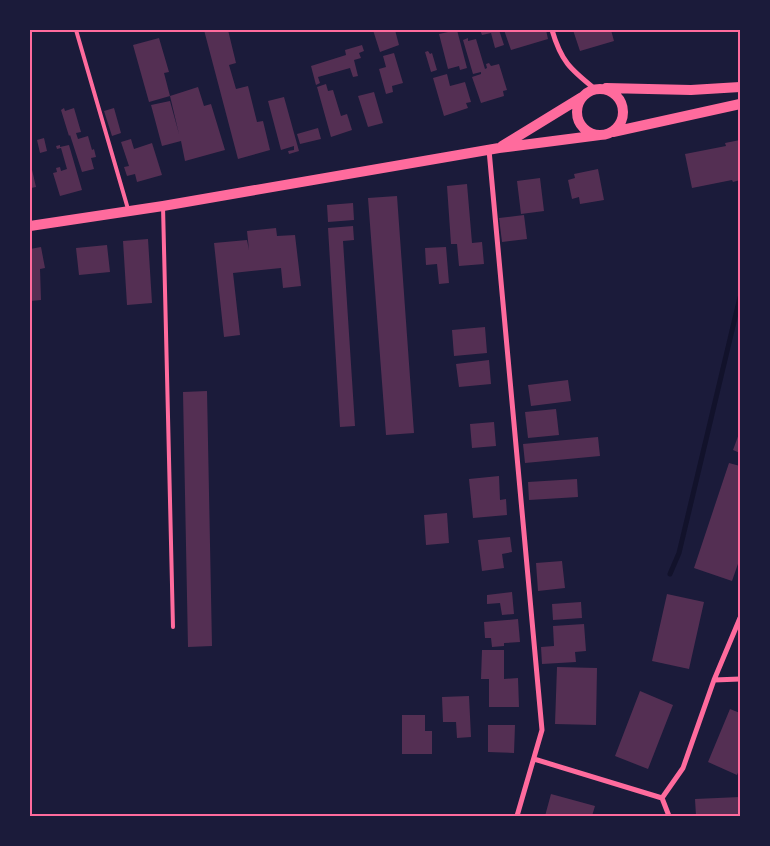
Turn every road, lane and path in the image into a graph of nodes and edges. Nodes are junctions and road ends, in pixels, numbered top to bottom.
1 (76, 30) edge
2 (552, 30) edge
3 (740, 87) edge
4 (599, 88) junction
5 (582, 97) junction
6 (740, 104) edge
7 (604, 134) junction
8 (500, 148) junction
9 (489, 150) junction
10 (163, 206) junction
11 (128, 212) junction
12 (30, 226) edge
13 (740, 618) edge
14 (173, 627) dead end
15 (740, 679) edge
16 (714, 680) junction
17 (534, 758) junction
18 (662, 798) junction
19 (517, 816) edge
20 (669, 816) edge

1 - 11 lane
2 - 4 street
3 - 4 main road
4 - 5 main road
4 - 7 main road
5 - 7 main road
5 - 8 main road
6 - 7 main road
7 - 8 main road
8 - 9 main road
9 - 10 main road
9 - 17 street
10 - 11 main road
10 - 14 lane
11 - 12 main road
13 - 16 street
15 - 16 street
16 - 18 street
17 - 18 street
17 - 19 street
18 - 20 street

